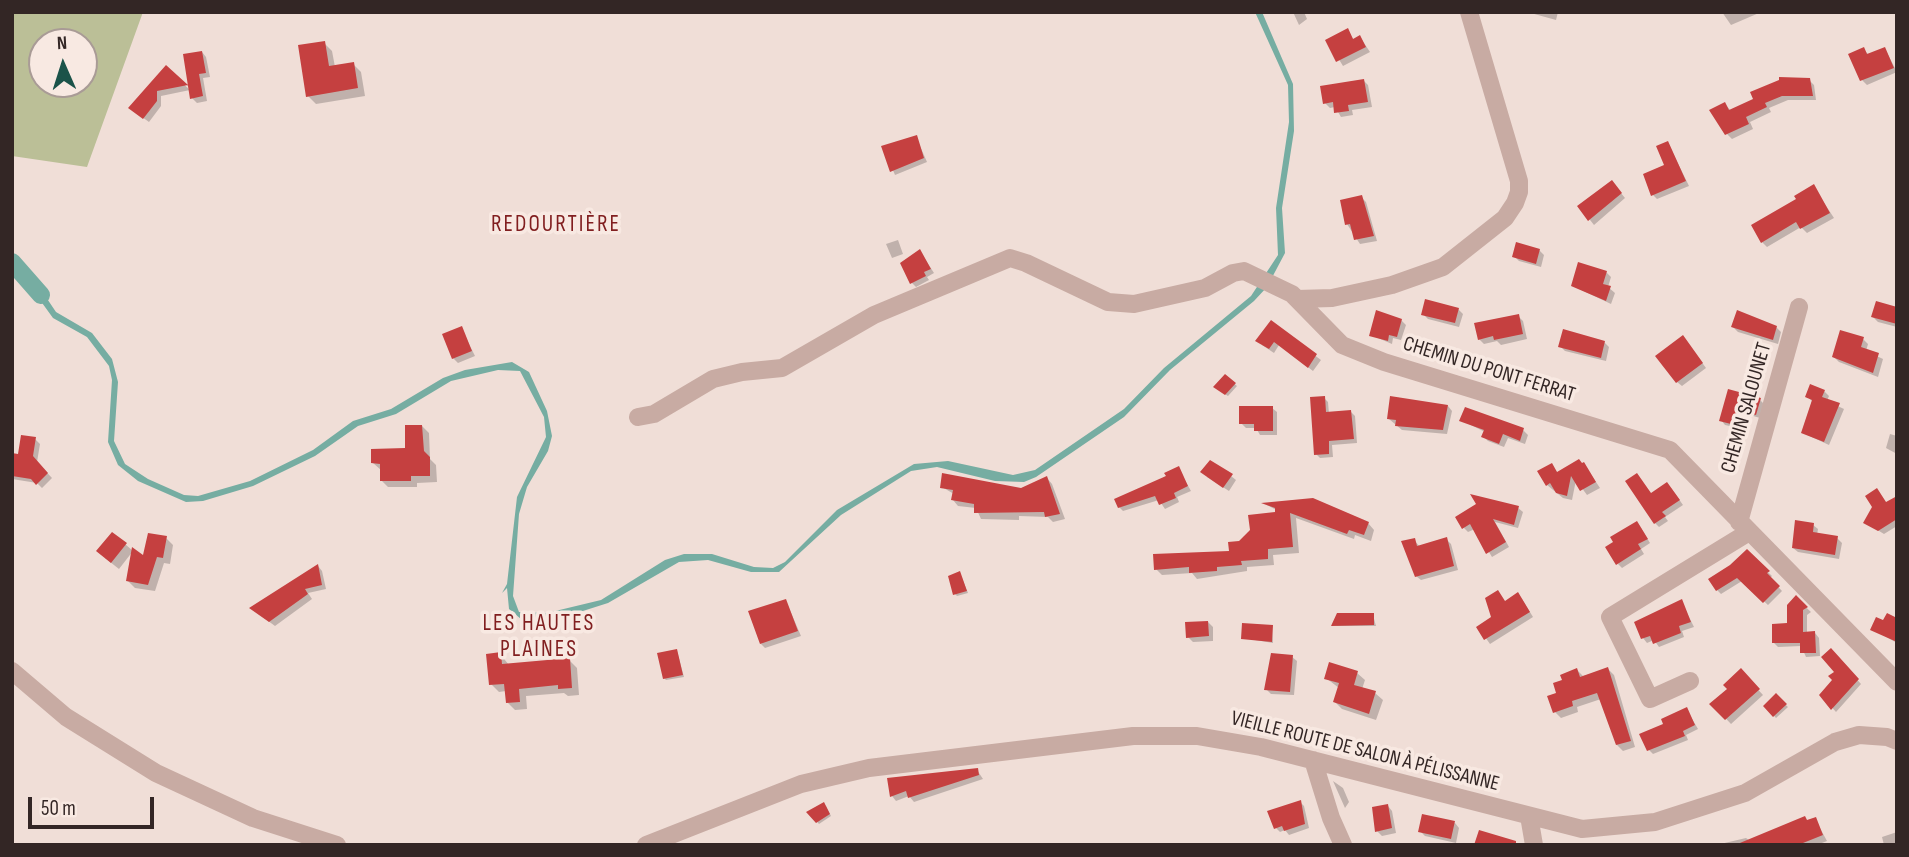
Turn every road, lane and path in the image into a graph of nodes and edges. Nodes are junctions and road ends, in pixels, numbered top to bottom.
1 (1469, 12) edge
2 (1297, 299) junction
3 (1799, 307) dead end
4 (638, 417) dead end
5 (1744, 527) junction
6 (12, 671) edge
7 (1690, 681) dead end
8 (1897, 682) edge
9 (1897, 741) edge
10 (1313, 760) junction
11 (1529, 816) junction
12 (337, 845) edge
13 (646, 845) edge
14 (1343, 845) edge
15 (1534, 845) edge

1 - 2 street
2 - 4 street, CHEMIN DU PONT FERRAT
2 - 5 street, CHEMIN DU PONT FERRAT
3 - 5 street, CHEMIN SALOUNET
5 - 7 street
5 - 8 street, CHEMIN DU PONT FERRAT
6 - 12 street
9 - 11 street, VIEILLE ROUTE DE SALON À PÉLISSANNE
10 - 11 street, VIEILLE ROUTE DE SALON À PÉLISSANNE
10 - 13 street, VIEILLE ROUTE DE SALON À PÉLISSANNE
10 - 14 street
11 - 15 street

